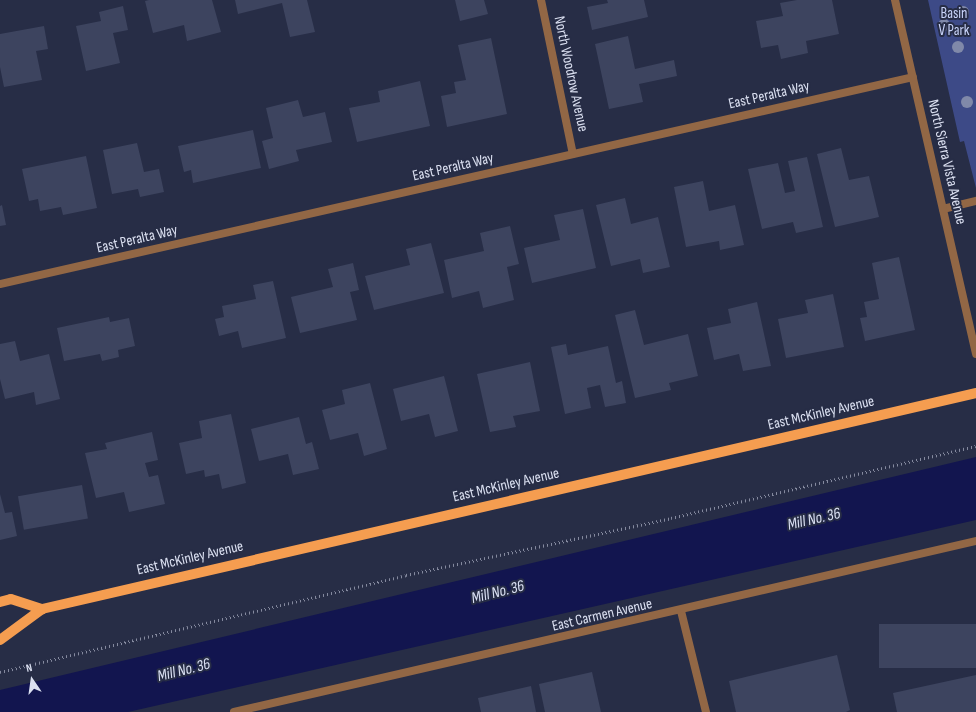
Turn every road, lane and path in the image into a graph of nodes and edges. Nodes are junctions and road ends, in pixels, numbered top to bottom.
1 (541, 0) edge
2 (896, 0) edge
3 (913, 77) junction
4 (573, 154) junction
5 (976, 201) edge
6 (943, 209) junction
7 (0, 284) edge
8 (976, 354) edge
9 (976, 393) edge
10 (976, 446) edge
11 (976, 541) edge
12 (0, 602) edge
13 (42, 609) junction
14 (682, 611) junction
15 (0, 640) edge
16 (0, 672) edge
17 (234, 712) edge
18 (706, 712) edge

1 - 4 street, North Woodrow Avenue
2 - 3 street, North Sierra Vista Avenue
3 - 4 street, East Peralta Way
3 - 6 street, North Sierra Vista Avenue
4 - 7 street, East Peralta Way
5 - 6 street
6 - 8 street, North Sierra Vista Avenue
9 - 13 main road, East McKinley Avenue
10 - 16 path
11 - 14 street, East Carmen Avenue
12 - 13 main road
13 - 15 main road, East McKinley Avenue
14 - 17 street, East Carmen Avenue
14 - 18 street

